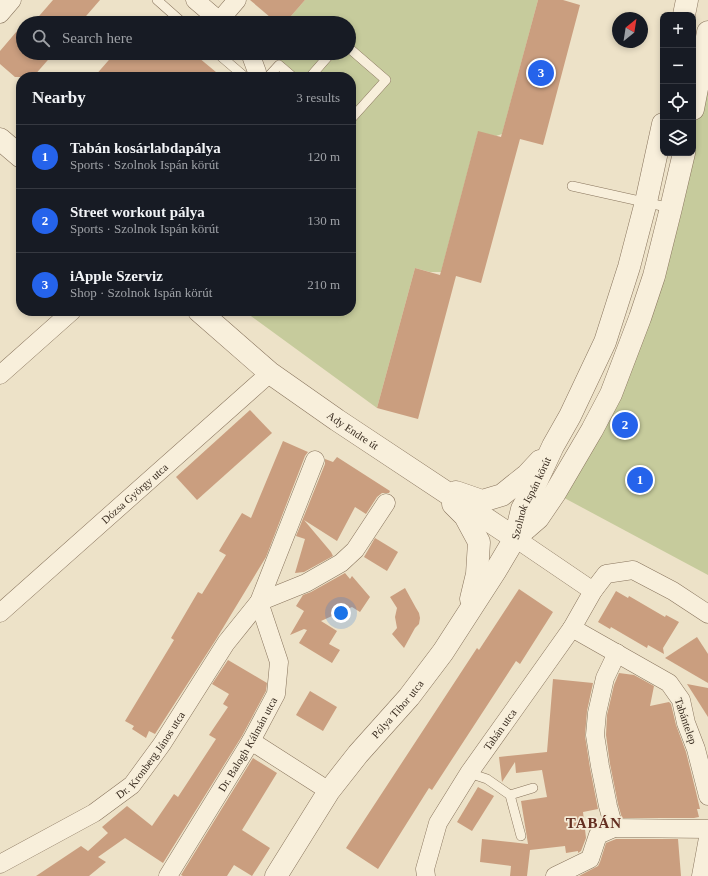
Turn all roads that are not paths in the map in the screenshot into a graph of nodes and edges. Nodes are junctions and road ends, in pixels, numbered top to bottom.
1 (12, 0) edge
2 (157, 0) edge
3 (195, 0) edge
4 (237, 0) edge
5 (687, 0) edge
6 (685, 12) edge
7 (0, 14) edge
8 (175, 16) edge
9 (213, 16) edge
10 (225, 16) edge
11 (708, 32) edge
12 (356, 54) edge
13 (226, 60) edge
14 (253, 60) edge
15 (325, 60) edge
16 (239, 72) edge
17 (257, 72) edge
18 (273, 72) edge
19 (287, 72) edge
20 (314, 72) edge
21 (696, 94) edge
22 (356, 113) edge
23 (660, 138) edge
24 (1, 140) edge
25 (16, 153) edge
26 (683, 156) edge
27 (572, 186) dead end
28 (646, 202) junction
29 (672, 208) junction
30 (66, 316) edge
31 (205, 316) edge
32 (270, 373) junction
33 (0, 375) edge
34 (553, 446) junction
35 (315, 460) dead end
36 (436, 486) junction
37 (386, 503) dead end
38 (514, 538) junction
39 (593, 591) junction
40 (259, 602) junction
41 (0, 614) edge
42 (468, 614) junction
43 (708, 614) edge
44 (572, 628) junction
45 (617, 653) junction
46 (251, 741) junction
47 (469, 773) junction
48 (533, 788) dead end
49 (329, 791) junction
50 (510, 795) junction
51 (708, 796) edge
52 (614, 828) junction
53 (708, 829) edge
54 (521, 836) dead end
55 (708, 838) edge
56 (0, 864) edge
57 (168, 876) edge
58 (276, 876) edge
59 (426, 876) edge
60 (555, 876) edge
61 (700, 876) edge

1 - 7 street
2 - 8 lane
3 - 9 street
4 - 10 street
5 - 6 street
11 - 21 street
12 - 22 lane
13 - 16 lane
14 - 17 street
15 - 20 lane
18 - 19 lane
23 - 28 street, Szolnok Ispán körút
24 - 25 street
26 - 29 street, Szolnok Ispán körút
27 - 28 lane
28 - 29 lane
28 - 34 street, Szolnok Ispán körút
29 - 38 street, Szolnok Ispán körút
30 - 33 street
31 - 32 street, Ady Endre út
32 - 36 street, Ady Endre út
32 - 41 street, Dózsa György utca
34 - 36 street
34 - 38 street, Szolnok Ispán körút
35 - 40 street, Dr. Kronberg János utca
36 - 38 street, Ady Endre út
36 - 42 street
37 - 40 street, Dr. Kronberg János utca
38 - 39 street
38 - 42 street, Pólya Tibor utca
39 - 43 street
39 - 44 street, Tabán utca
40 - 46 street, Dr. Balogh Kálmán utca
40 - 56 street, Dr. Kronberg János utca
42 - 49 street, Pólya Tibor utca
44 - 45 street, Tabántelep
44 - 47 street, Tabán utca
45 - 51 street, Tabántelep
45 - 52 street
46 - 49 street
46 - 57 street, Dr. Balogh Kálmán utca
47 - 50 lane
47 - 59 street, Tabán utca
48 - 50 lane
49 - 58 street, Pólya Tibor utca
50 - 54 lane
52 - 53 street
52 - 60 street
55 - 61 street

